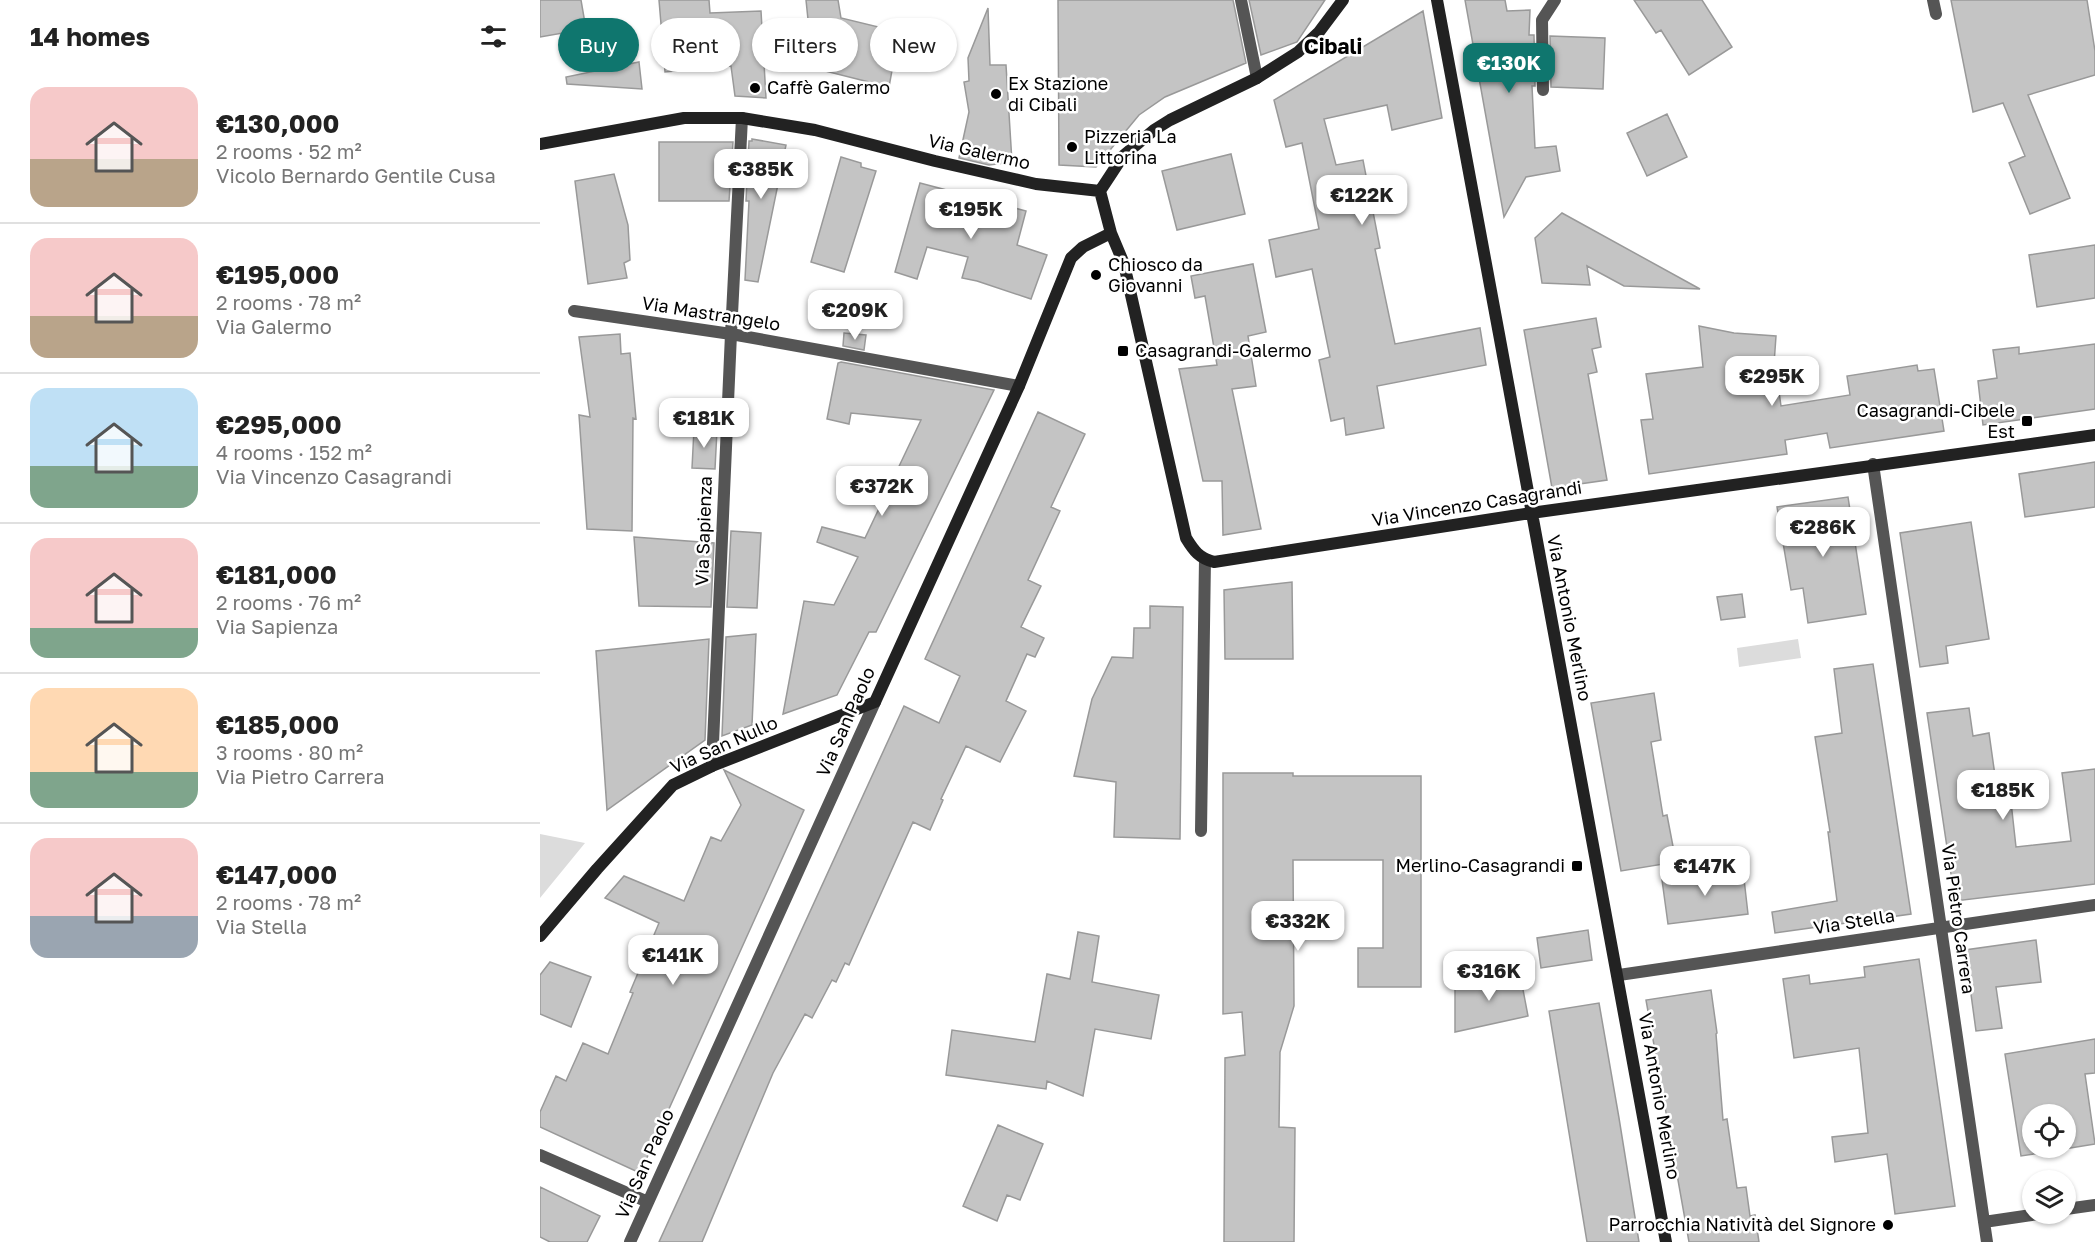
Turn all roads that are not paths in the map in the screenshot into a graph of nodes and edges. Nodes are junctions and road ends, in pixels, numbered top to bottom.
1 (1241, 0) edge
2 (1343, 0) edge
3 (1437, 0) edge
4 (1556, 0) edge
5 (1933, 0) edge
6 (1936, 14) dead end
7 (1257, 78) junction
8 (1543, 90) dead end
9 (742, 118) junction
10 (540, 144) edge
11 (1100, 191) junction
12 (1111, 233) junction
13 (574, 311) dead end
14 (731, 334) junction
15 (1019, 386) junction
16 (2095, 435) edge
17 (1873, 464) junction
18 (1531, 513) junction
19 (1204, 559) junction
20 (875, 702) junction
21 (712, 766) junction
22 (1201, 831) dead end
23 (2095, 906) edge
24 (1941, 927) junction
25 (540, 936) edge
26 (1619, 975) junction
27 (540, 1155) edge
28 (648, 1202) junction
29 (2095, 1205) edge
30 (2076, 1208) edge
31 (2022, 1216) edge
32 (1984, 1222) junction
33 (630, 1242) edge
34 (1666, 1242) edge
35 (1987, 1242) edge

1 - 7 street
2 - 7 main road
3 - 18 main road, Via Antonio Merlino
4 - 8 street
5 - 6 street
7 - 11 main road
9 - 10 main road, Via Galermo
9 - 11 main road, Via Galermo
9 - 14 street, Via Sapienza
11 - 12 main road
12 - 15 main road, Via San Paolo
12 - 19 main road
13 - 14 street, Via Mastrangelo
14 - 15 street, Via Mastrangelo
14 - 21 street, Via Sapienza
15 - 20 main road, Via San Paolo
16 - 17 main road, Via Vincenzo Casagrandi
17 - 18 main road, Via Vincenzo Casagrandi
17 - 24 street, Via Pietro Carrera
18 - 19 main road, Via Vincenzo Casagrandi
18 - 26 main road, Via Antonio Merlino
19 - 22 street
20 - 21 main road, Via San Nullo
20 - 28 street, Via San Paolo
21 - 25 main road, Via San Nullo
23 - 24 street, Via Stella
24 - 26 street, Via Stella
24 - 32 street, Via Pietro Carrera
26 - 34 main road, Via Antonio Merlino
27 - 28 street
28 - 33 street, Via San Paolo
29 - 30 street
31 - 32 street
32 - 35 street, Via Pietro Carrera

